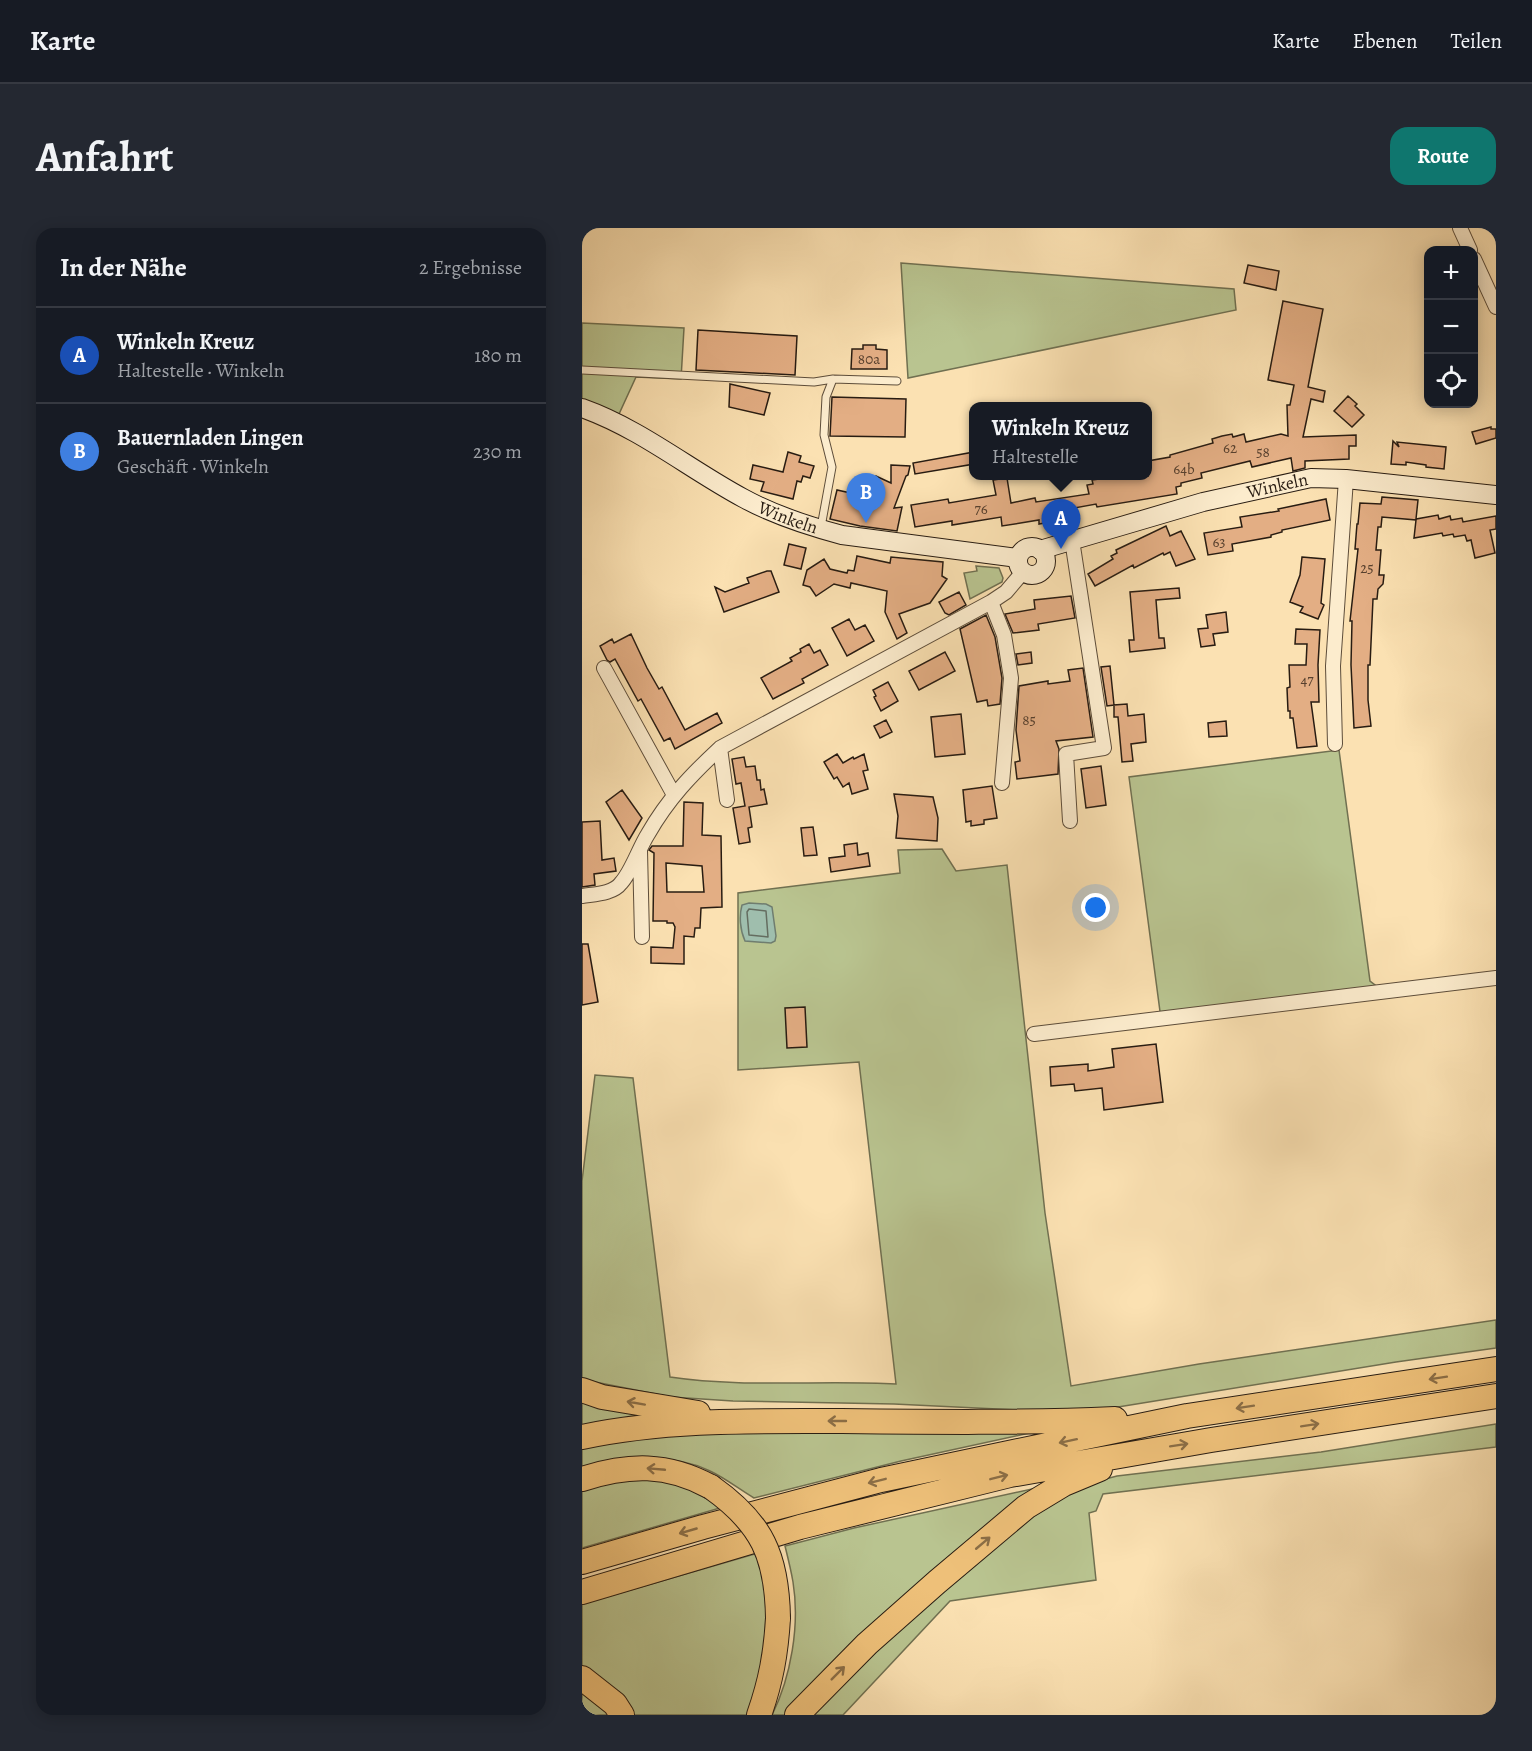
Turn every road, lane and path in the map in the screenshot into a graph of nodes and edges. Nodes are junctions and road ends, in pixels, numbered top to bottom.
1 (1460, 228) edge
2 (1468, 246) edge
3 (1478, 270) edge
4 (1496, 308) edge
5 (582, 370) edge
6 (832, 379) junction
7 (897, 381) dead end
8 (582, 408) edge
9 (1346, 479) junction
10 (1496, 495) edge
11 (821, 529) junction
12 (1072, 540) junction
13 (1020, 565) junction
14 (992, 602) junction
15 (604, 668) dead end
16 (1335, 744) dead end
17 (720, 748) junction
18 (1002, 783) dead end
19 (674, 795) junction
20 (727, 800) dead end
21 (1070, 820) dead end
22 (640, 849) junction
23 (582, 896) edge
24 (642, 937) dead end
25 (1496, 978) edge
26 (1034, 1034) dead end
27 (1496, 1369) edge
28 (582, 1390) edge
29 (1496, 1396) edge
30 (1186, 1416) junction
31 (756, 1421) junction
32 (582, 1437) edge
33 (1148, 1450) junction
34 (582, 1479) edge
35 (582, 1562) edge
36 (582, 1592) edge
37 (582, 1678) edge
38 (622, 1715) edge
39 (759, 1715) edge
40 (797, 1715) edge

1 - 2 street
3 - 4 street
5 - 6 lane
6 - 7 lane
6 - 11 lane
8 - 11 street, Winkeln
9 - 10 street, Winkeln
9 - 12 street, Winkeln
9 - 16 street
11 - 13 street, Winkeln
12 - 13 street, Winkeln
12 - 21 street
13 - 14 street, Winkeln
14 - 17 street, Winkeln
14 - 18 street
15 - 19 street
17 - 19 street, Winkeln
17 - 20 street
19 - 22 street, Winkeln
22 - 23 street, Winkeln
22 - 24 street
25 - 26 street
27 -> 30 highway
31 -> 28 highway
33 -> 29 highway
30 -> 31 highway
30 -> 35 highway
31 - 32 highway
36 -> 33 highway
40 -> 33 highway
39 -> 34 highway, bridge
37 - 38 highway

